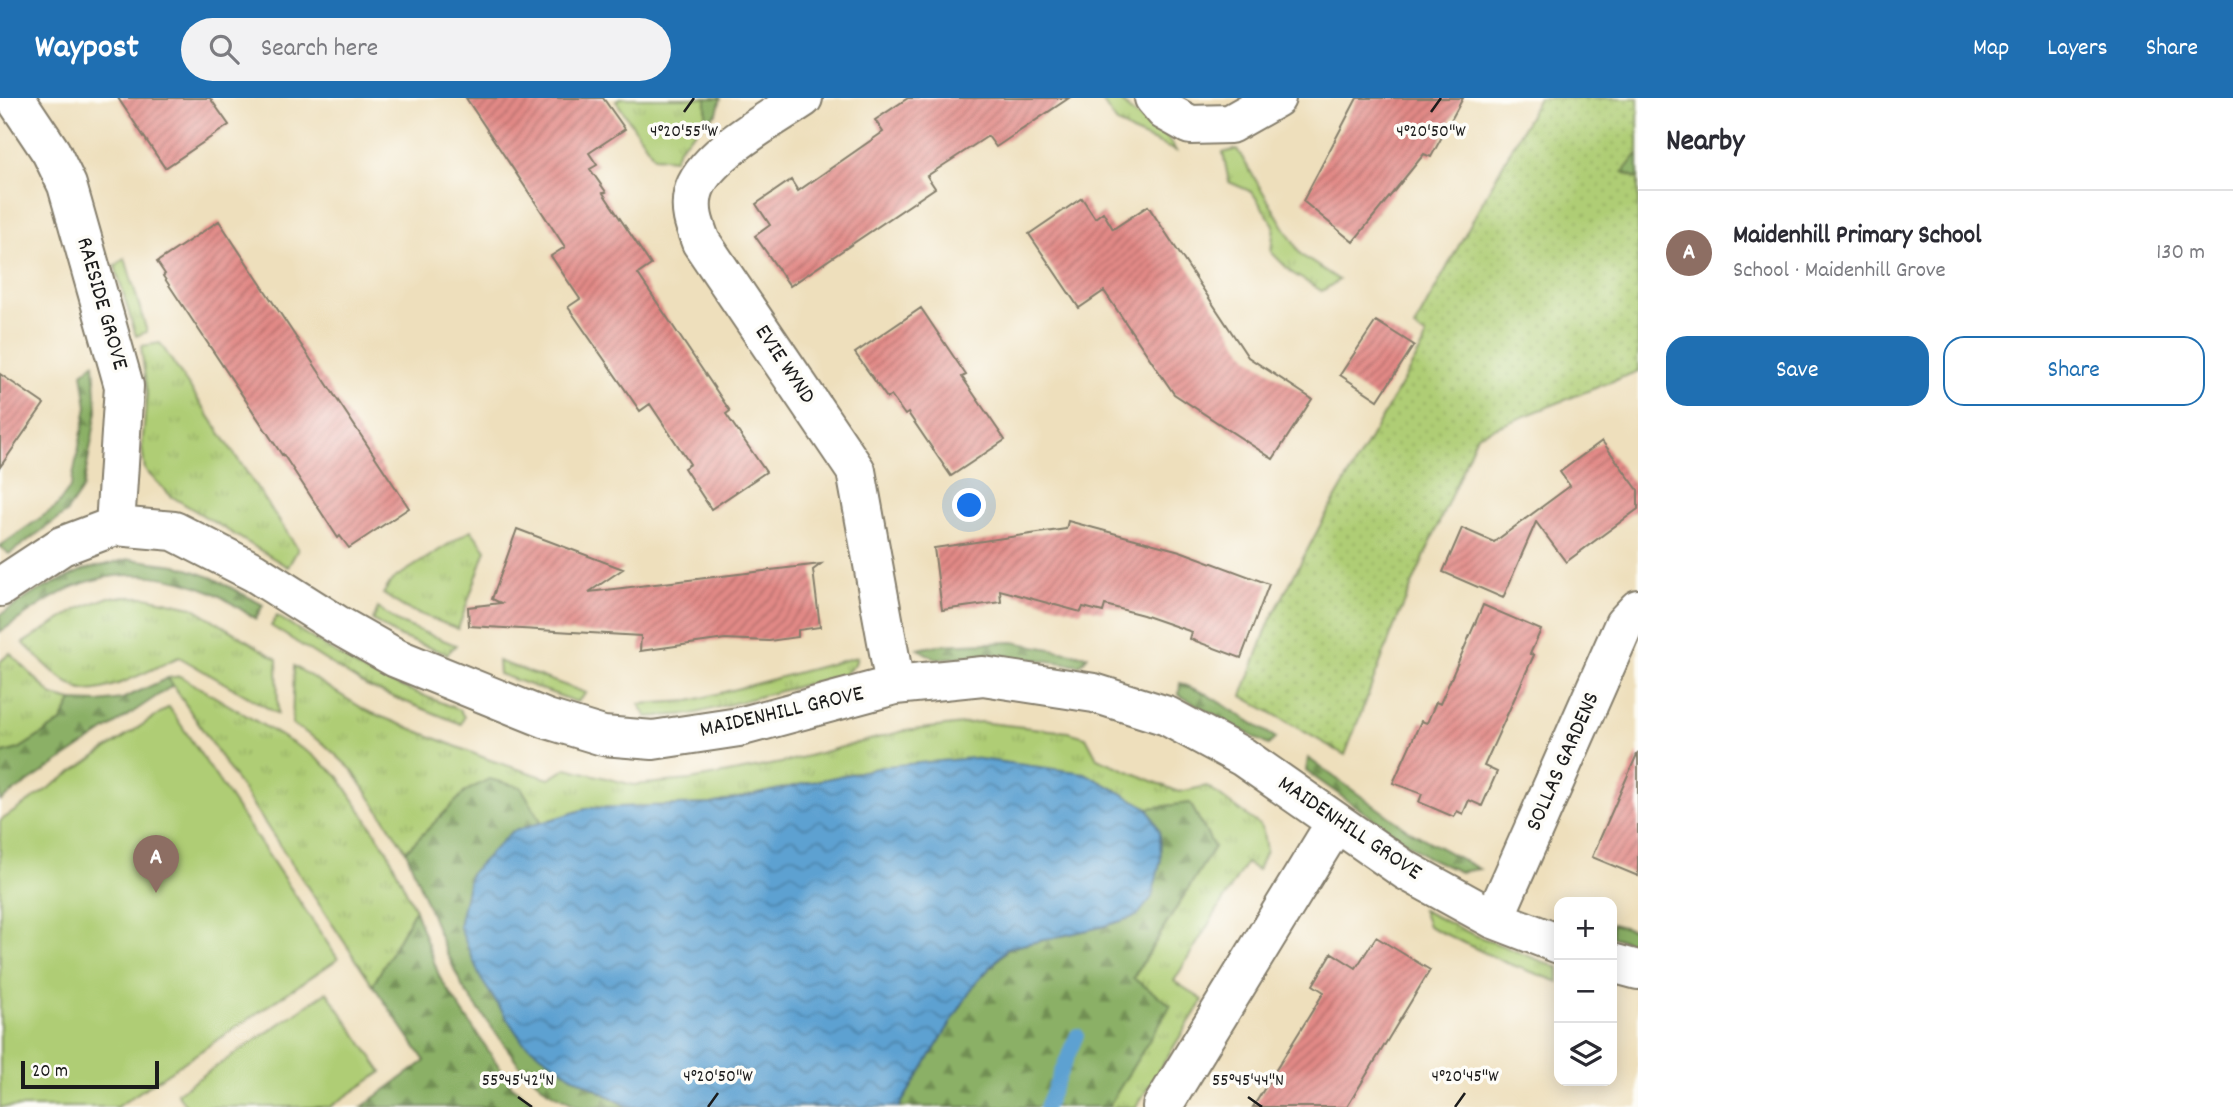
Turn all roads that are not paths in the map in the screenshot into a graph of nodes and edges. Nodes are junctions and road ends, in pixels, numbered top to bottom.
1 (15, 98) edge
2 (803, 98) edge
3 (1154, 98) edge
4 (1276, 98) edge
5 (115, 526) junction
6 (0, 587) edge
7 (1638, 609) edge
8 (895, 685) junction
9 (1336, 822) junction
10 (1494, 919) junction
11 (1554, 942) edge
12 (1617, 964) edge
13 (1638, 970) edge
14 (1162, 1107) edge

1 - 5 street, RAESIDE GROVE
2 - 8 street, EVIE WYND
3 - 4 street
5 - 6 street, MAIDENHILL GROVE
5 - 8 street, MAIDENHILL GROVE
7 - 10 street, SOLLAS GARDENS
8 - 9 street, MAIDENHILL GROVE
9 - 10 street, MAIDENHILL GROVE
9 - 14 street
10 - 11 street, MAIDENHILL GROVE
12 - 13 street

